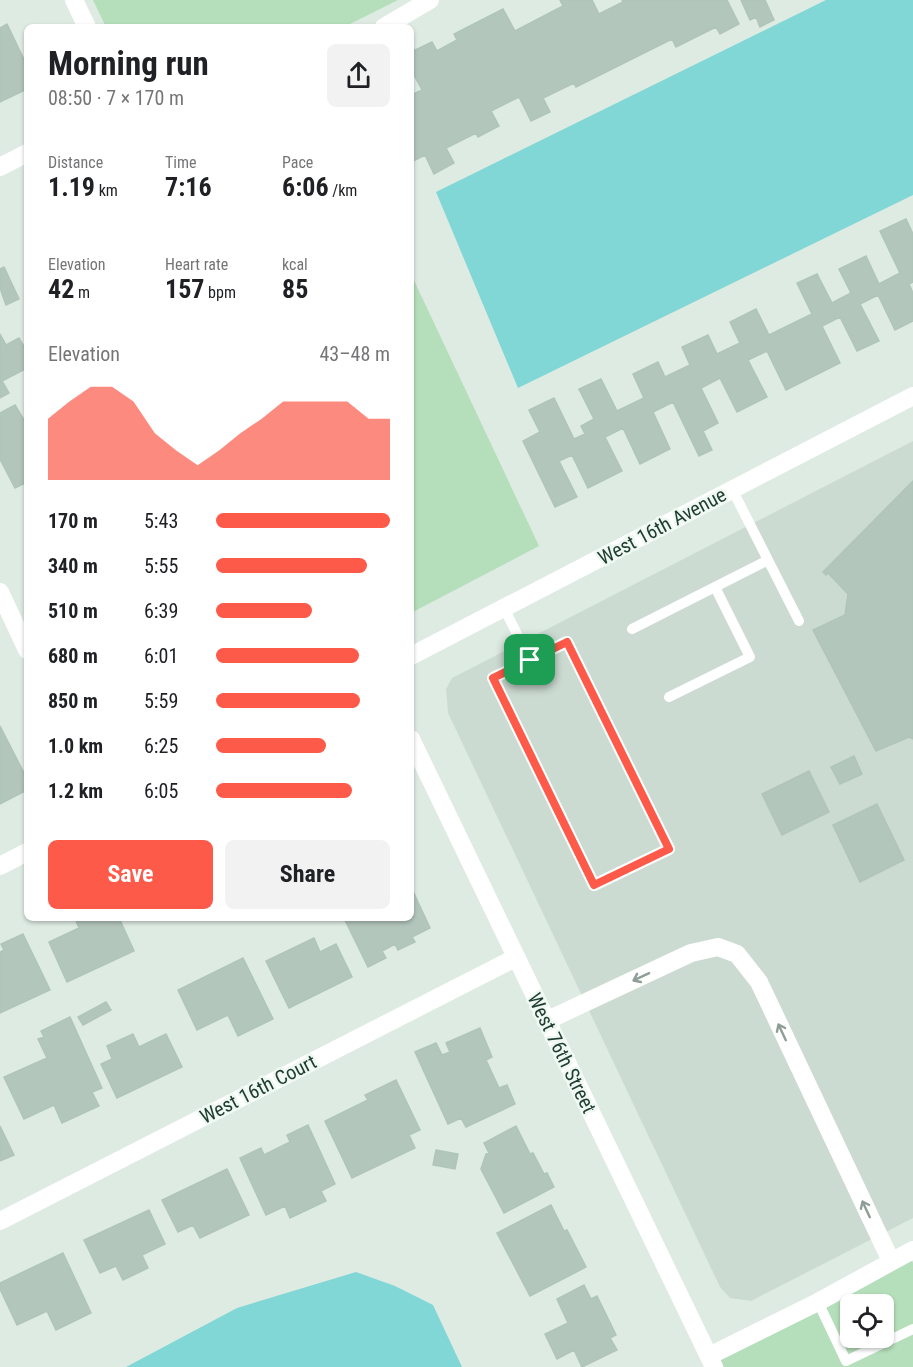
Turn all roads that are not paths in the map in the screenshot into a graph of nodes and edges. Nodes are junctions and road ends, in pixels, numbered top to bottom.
1 (74, 0) edge
2 (430, 0) edge
3 (86, 24) edge
4 (389, 24) edge
5 (24, 155) edge
6 (0, 167) edge
7 (913, 396) edge
8 (732, 489) junction
9 (768, 560) junction
10 (715, 587) junction
11 (0, 592) edge
12 (504, 608) junction
13 (799, 621) dead end
14 (632, 629) dead end
15 (24, 644) edge
16 (414, 654) edge
17 (530, 660) junction
18 (669, 697) dead end
19 (414, 745) edge
20 (24, 854) edge
21 (0, 866) edge
22 (515, 958) junction
23 (546, 1021) junction
24 (0, 1221) edge
25 (913, 1250) edge
26 (891, 1261) junction
27 (818, 1302) junction
28 (913, 1329) edge
29 (712, 1361) edge

1 - 3 street
2 - 4 street
5 - 6 street
7 - 8 street, West 16th Avenue
8 - 9 lane
8 - 12 street, West 16th Avenue
9 - 10 lane
9 - 13 lane
10 - 14 lane
10 - 18 lane
11 - 15 street
12 - 16 street, West 16th Avenue
12 - 17 lane
17 - 17 lane
19 - 22 street, West 76th Street
20 - 21 street
22 - 23 street, West 76th Street
22 - 24 street, West 16th Court
26 -> 23 street
23 - 29 street, West 76th Street
25 - 26 street
26 - 27 street
27 - 28 lane
27 - 29 street

